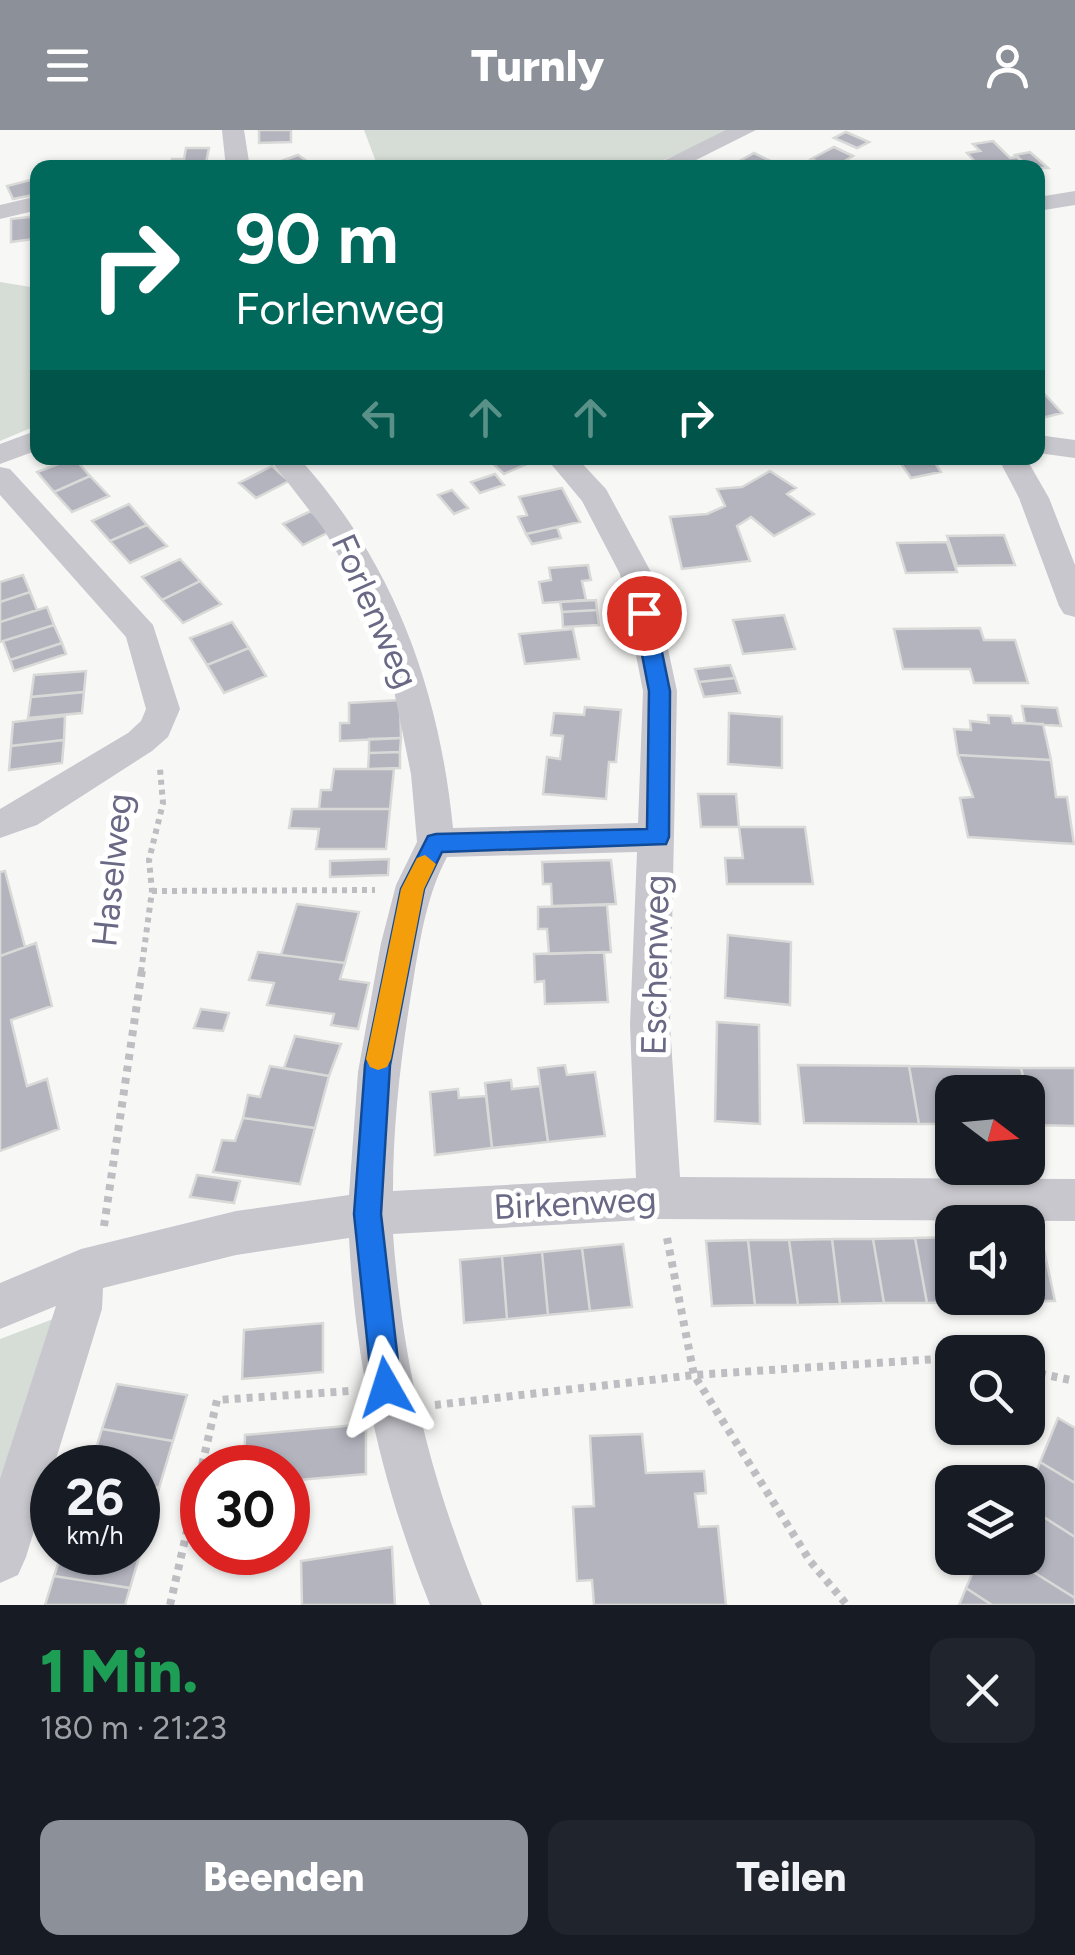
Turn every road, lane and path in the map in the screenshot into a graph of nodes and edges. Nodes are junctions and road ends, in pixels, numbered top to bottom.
1 (233, 130) edge
2 (745, 130) edge
3 (237, 160) edge
4 (678, 160) edge
5 (1075, 198) edge
6 (1045, 203) edge
7 (30, 206) edge
8 (0, 212) edge
9 (30, 442) edge
10 (1045, 445) edge
11 (1075, 449) edge
12 (0, 455) edge
13 (289, 465) edge
14 (567, 465) edge
15 (1016, 465) edge
16 (0, 476) edge
17 (1075, 606) edge
18 (156, 728) junction
19 (0, 824) edge
20 (658, 837) junction
21 (436, 843) junction
22 (413, 889) junction
23 (152, 891) junction
24 (659, 1198) junction
25 (1075, 1200) edge
26 (367, 1214) junction
27 (89, 1269) junction
28 (0, 1306) edge
29 (935, 1359) edge
30 (694, 1374) junction
31 (1045, 1375) edge
32 (1075, 1381) edge
33 (388, 1400) junction
34 (0, 1557) edge
35 (170, 1605) edge
36 (456, 1605) edge
37 (847, 1605) edge

1 - 3 street
2 - 4 street
5 - 6 street
7 - 8 street
9 - 12 street
10 - 11 street
13 - 21 street, Forlenweg
14 - 20 street, Eschenweg
15 - 17 street
16 - 18 street
18 - 19 street
18 - 23 path, Haselweg
20 - 21 street
20 - 24 street, Eschenweg
21 - 22 street
22 - 23 path
22 - 26 street
23 - 27 path, Haselweg
24 - 25 street, Birkenweg
24 - 26 street, Birkenweg
24 - 30 path
26 - 27 street, Birkenweg
26 - 33 street
27 - 28 street, Birkenweg
27 - 34 street
29 - 30 path
30 - 33 path
30 - 37 path
31 - 32 path
33 - 35 path
33 - 36 street

